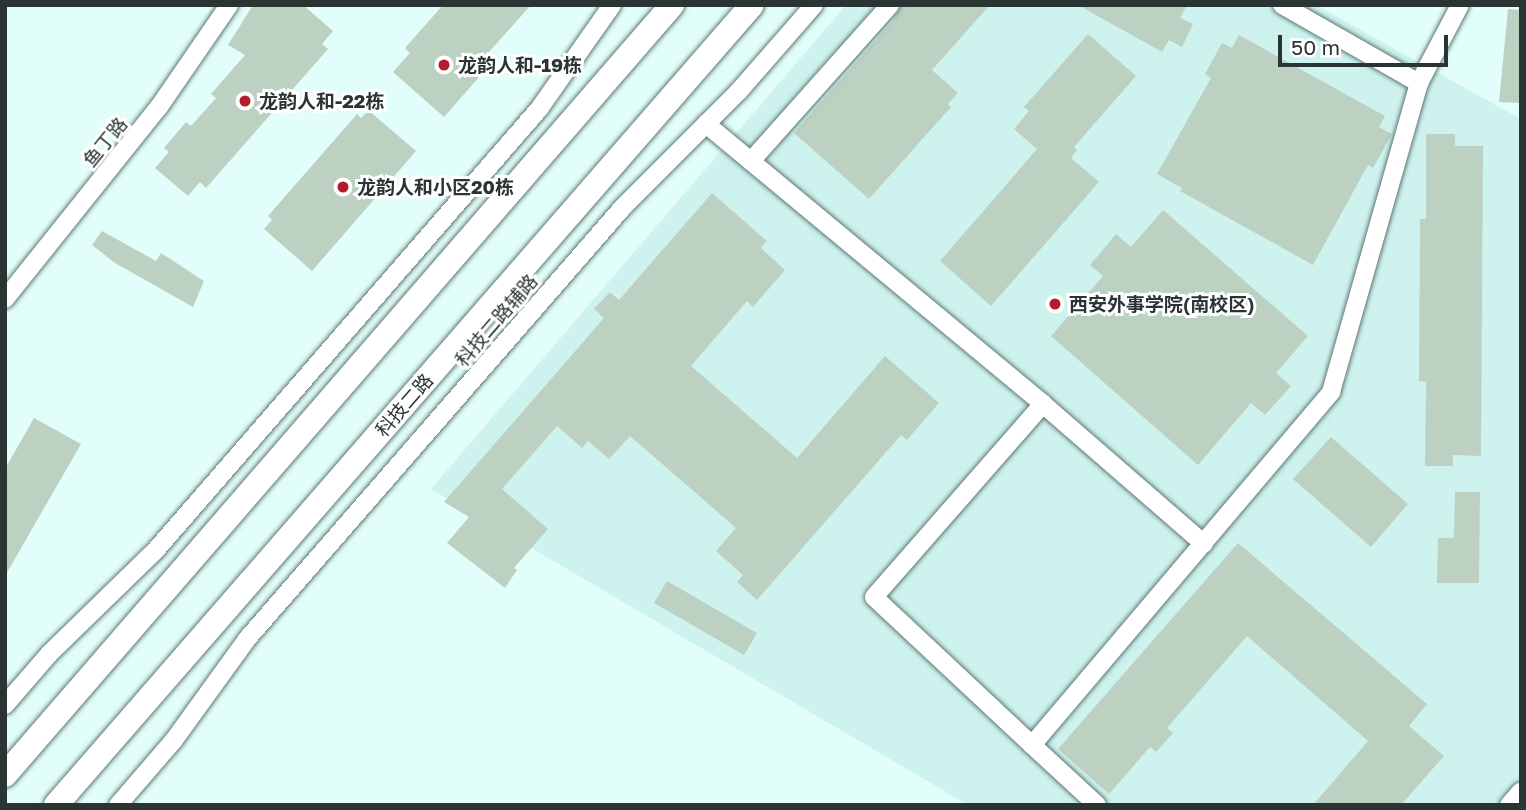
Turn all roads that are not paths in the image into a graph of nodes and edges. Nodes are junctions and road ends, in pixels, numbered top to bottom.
1 (229, 5) edge
2 (612, 5) edge
3 (672, 5) edge
4 (752, 5) edge
5 (814, 5) edge
6 (890, 5) edge
7 (1282, 5) edge
8 (1460, 5) edge
9 (1419, 83) junction
10 (706, 124) junction
11 (751, 161) junction
12 (5, 299) edge
13 (1043, 404) junction
14 (1204, 544) junction
15 (5, 705) edge
16 (1032, 745) junction
17 (5, 775) edge
18 (1521, 791) edge
19 (57, 805) edge
20 (118, 805) edge
21 (1097, 805) edge
22 (1509, 805) edge

1 - 12 street, 鱼丁路
2 - 15 street
3 - 17 main road
4 - 19 main road, 科技二路
5 - 10 street, 科技二路辅路
6 - 11 street
7 - 9 street
8 - 9 street
9 - 14 street
10 - 11 street
10 - 20 street, 科技二路辅路
11 - 13 street
13 - 14 street
13 - 16 street
14 - 16 street
16 - 21 street
18 - 22 street

